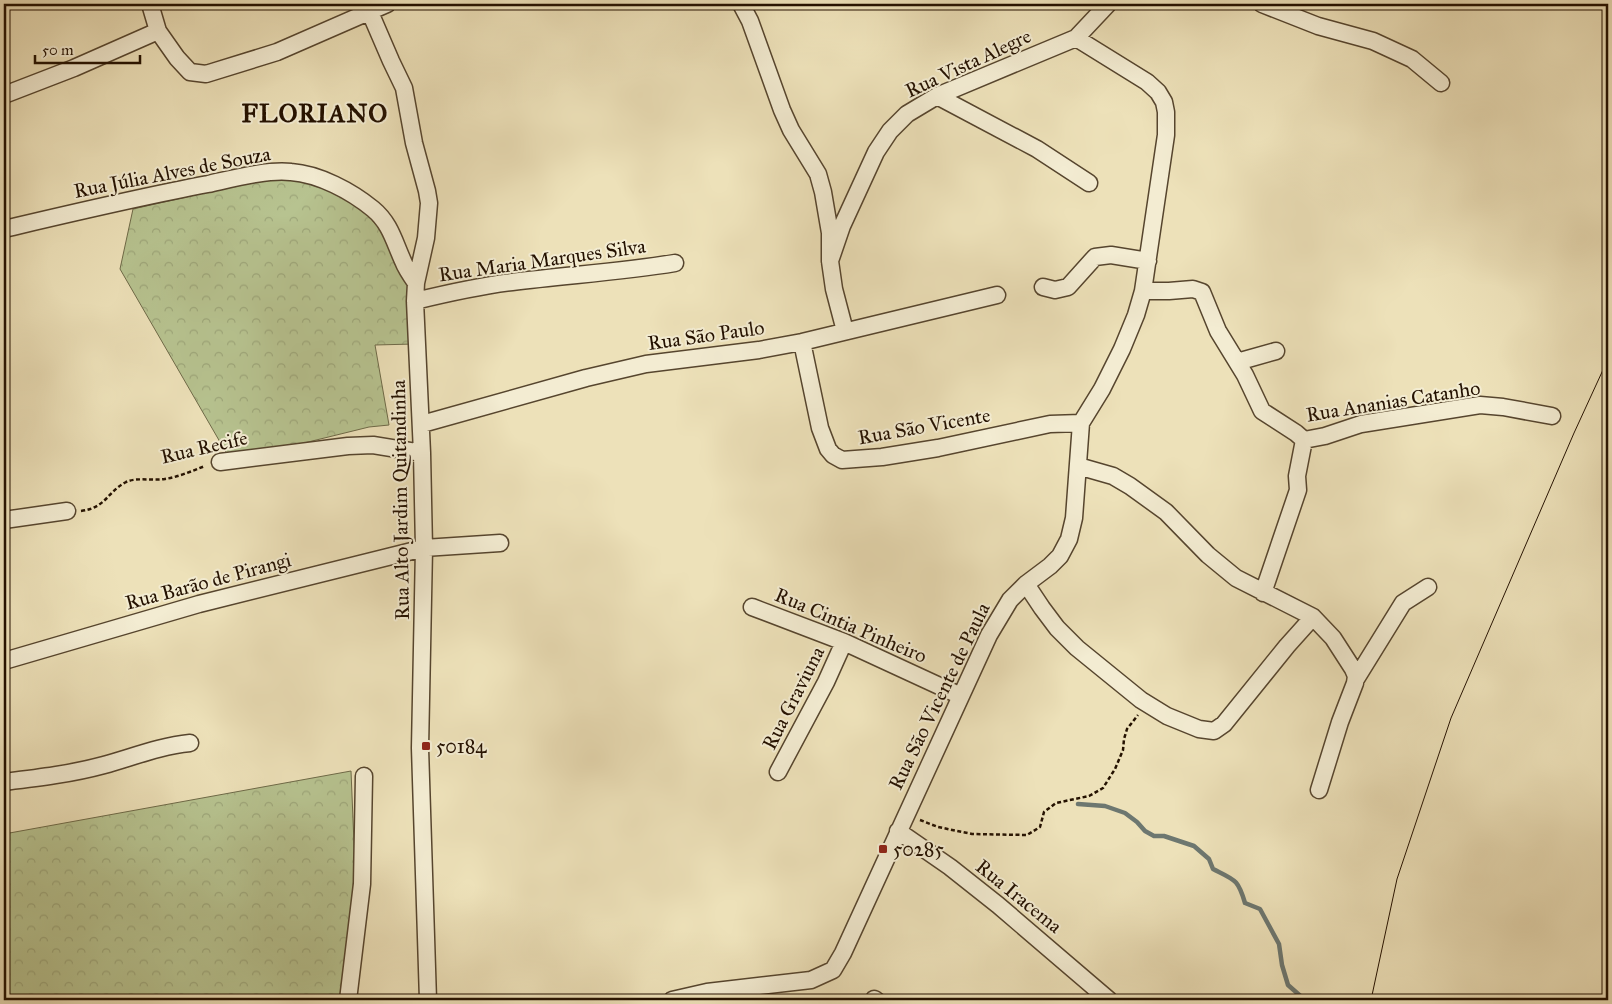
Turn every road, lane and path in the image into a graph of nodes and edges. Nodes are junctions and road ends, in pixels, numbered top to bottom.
1 (150, 4) edge
2 (387, 4) edge
3 (741, 4) edge
4 (1108, 4) edge
5 (1262, 4) edge
6 (369, 10) junction
7 (158, 31) junction
8 (1076, 38) junction
9 (1441, 83) dead end
10 (4, 95) edge
11 (937, 96) junction
12 (1089, 183) dead end
13 (4, 229) edge
14 (830, 261) junction
15 (1148, 261) junction
16 (675, 262) dead end
17 (416, 283) junction
18 (1043, 287) dead end
19 (1143, 291) junction
20 (997, 295) dead end
21 (416, 301) junction
22 (845, 331) junction
23 (802, 342) junction
24 (1276, 350) dead end
25 (1237, 362) junction
26 (1552, 416) dead end
27 (1081, 423) junction
28 (422, 424) junction
29 (1304, 440) junction
30 (422, 453) junction
31 (220, 462) joint
32 (1078, 466) junction
33 (67, 511) joint
34 (4, 520) edge
35 (500, 542) dead end
36 (424, 548) junction
37 (1026, 584) junction
38 (1428, 587) dead end
39 (1264, 593) junction
40 (752, 607) dead end
41 (1313, 617) junction
42 (844, 642) junction
43 (4, 661) edge
44 (1356, 679) junction
45 (961, 696) junction
46 (1147, 705) junction
47 (190, 743) dead end
48 (778, 772) dead end
49 (364, 776) dead end
50 (4, 782) edge
51 (1319, 790) dead end
52 (906, 814) junction
53 (898, 831) junction
54 (348, 1000) edge
55 (428, 1000) edge
56 (672, 1000) edge
57 (1109, 1000) edge

1 - 7 street
2 - 6 street
3 - 14 street
4 - 8 street, Rua Vista Alegre
5 - 9 street
6 - 7 street
6 - 17 street, Rua Alto Jardim Quitandinha
7 - 10 street
8 - 11 street, Rua Vista Alegre
8 - 15 street, Rua São Vicente de Paula
11 - 12 street
11 - 14 street, Rua Vista Alegre
13 - 17 street, Rua Júlia Alves de Souza
14 - 22 street
15 - 18 street
15 - 19 street, Rua São Vicente de Paula
16 - 21 street, Rua Maria Marques Silva
17 - 21 street, Rua Alto Jardim Quitandinha
19 - 25 street, Rua Ananias Catanho
19 - 27 street, Rua São Vicente de Paula
20 - 22 street, Rua São Paulo
21 - 28 street, Rua Alto Jardim Quitandinha
22 - 23 street, Rua São Paulo
23 - 27 street, Rua São Vicente
23 - 28 street, Rua São Paulo
24 - 25 street
25 - 29 street, Rua Ananias Catanho
26 - 29 street, Rua Ananias Catanho
27 - 32 street, Rua São Vicente de Paula
28 - 30 street, Rua Alto Jardim Quitandinha
29 - 39 street
30 - 31 street, Rua Recife
30 - 36 street, Rua Alto Jardim Quitandinha
31 - 33 path, Rua Recife
32 - 37 street, Rua São Vicente de Paula
32 - 39 street
33 - 34 street
35 - 36 street
36 - 43 street, Rua Barão de Pirangi
36 - 55 street, Rua Alto Jardim Quitandinha
37 - 45 street, Rua São Vicente de Paula
37 - 46 street
38 - 44 street
39 - 41 street
40 - 42 street, Rua Cintia Pinheiro
41 - 44 street
41 - 46 street
42 - 45 street, Rua Cintia Pinheiro
42 - 48 street, Rua Graviuna
44 - 51 street
45 - 52 street, Rua São Vicente de Paula
46 - 52 path
47 - 50 street
49 - 54 street
52 - 53 street, Rua São Vicente de Paula
53 - 56 street, Rua São Vicente de Paula
53 - 57 street, Rua Iracema

